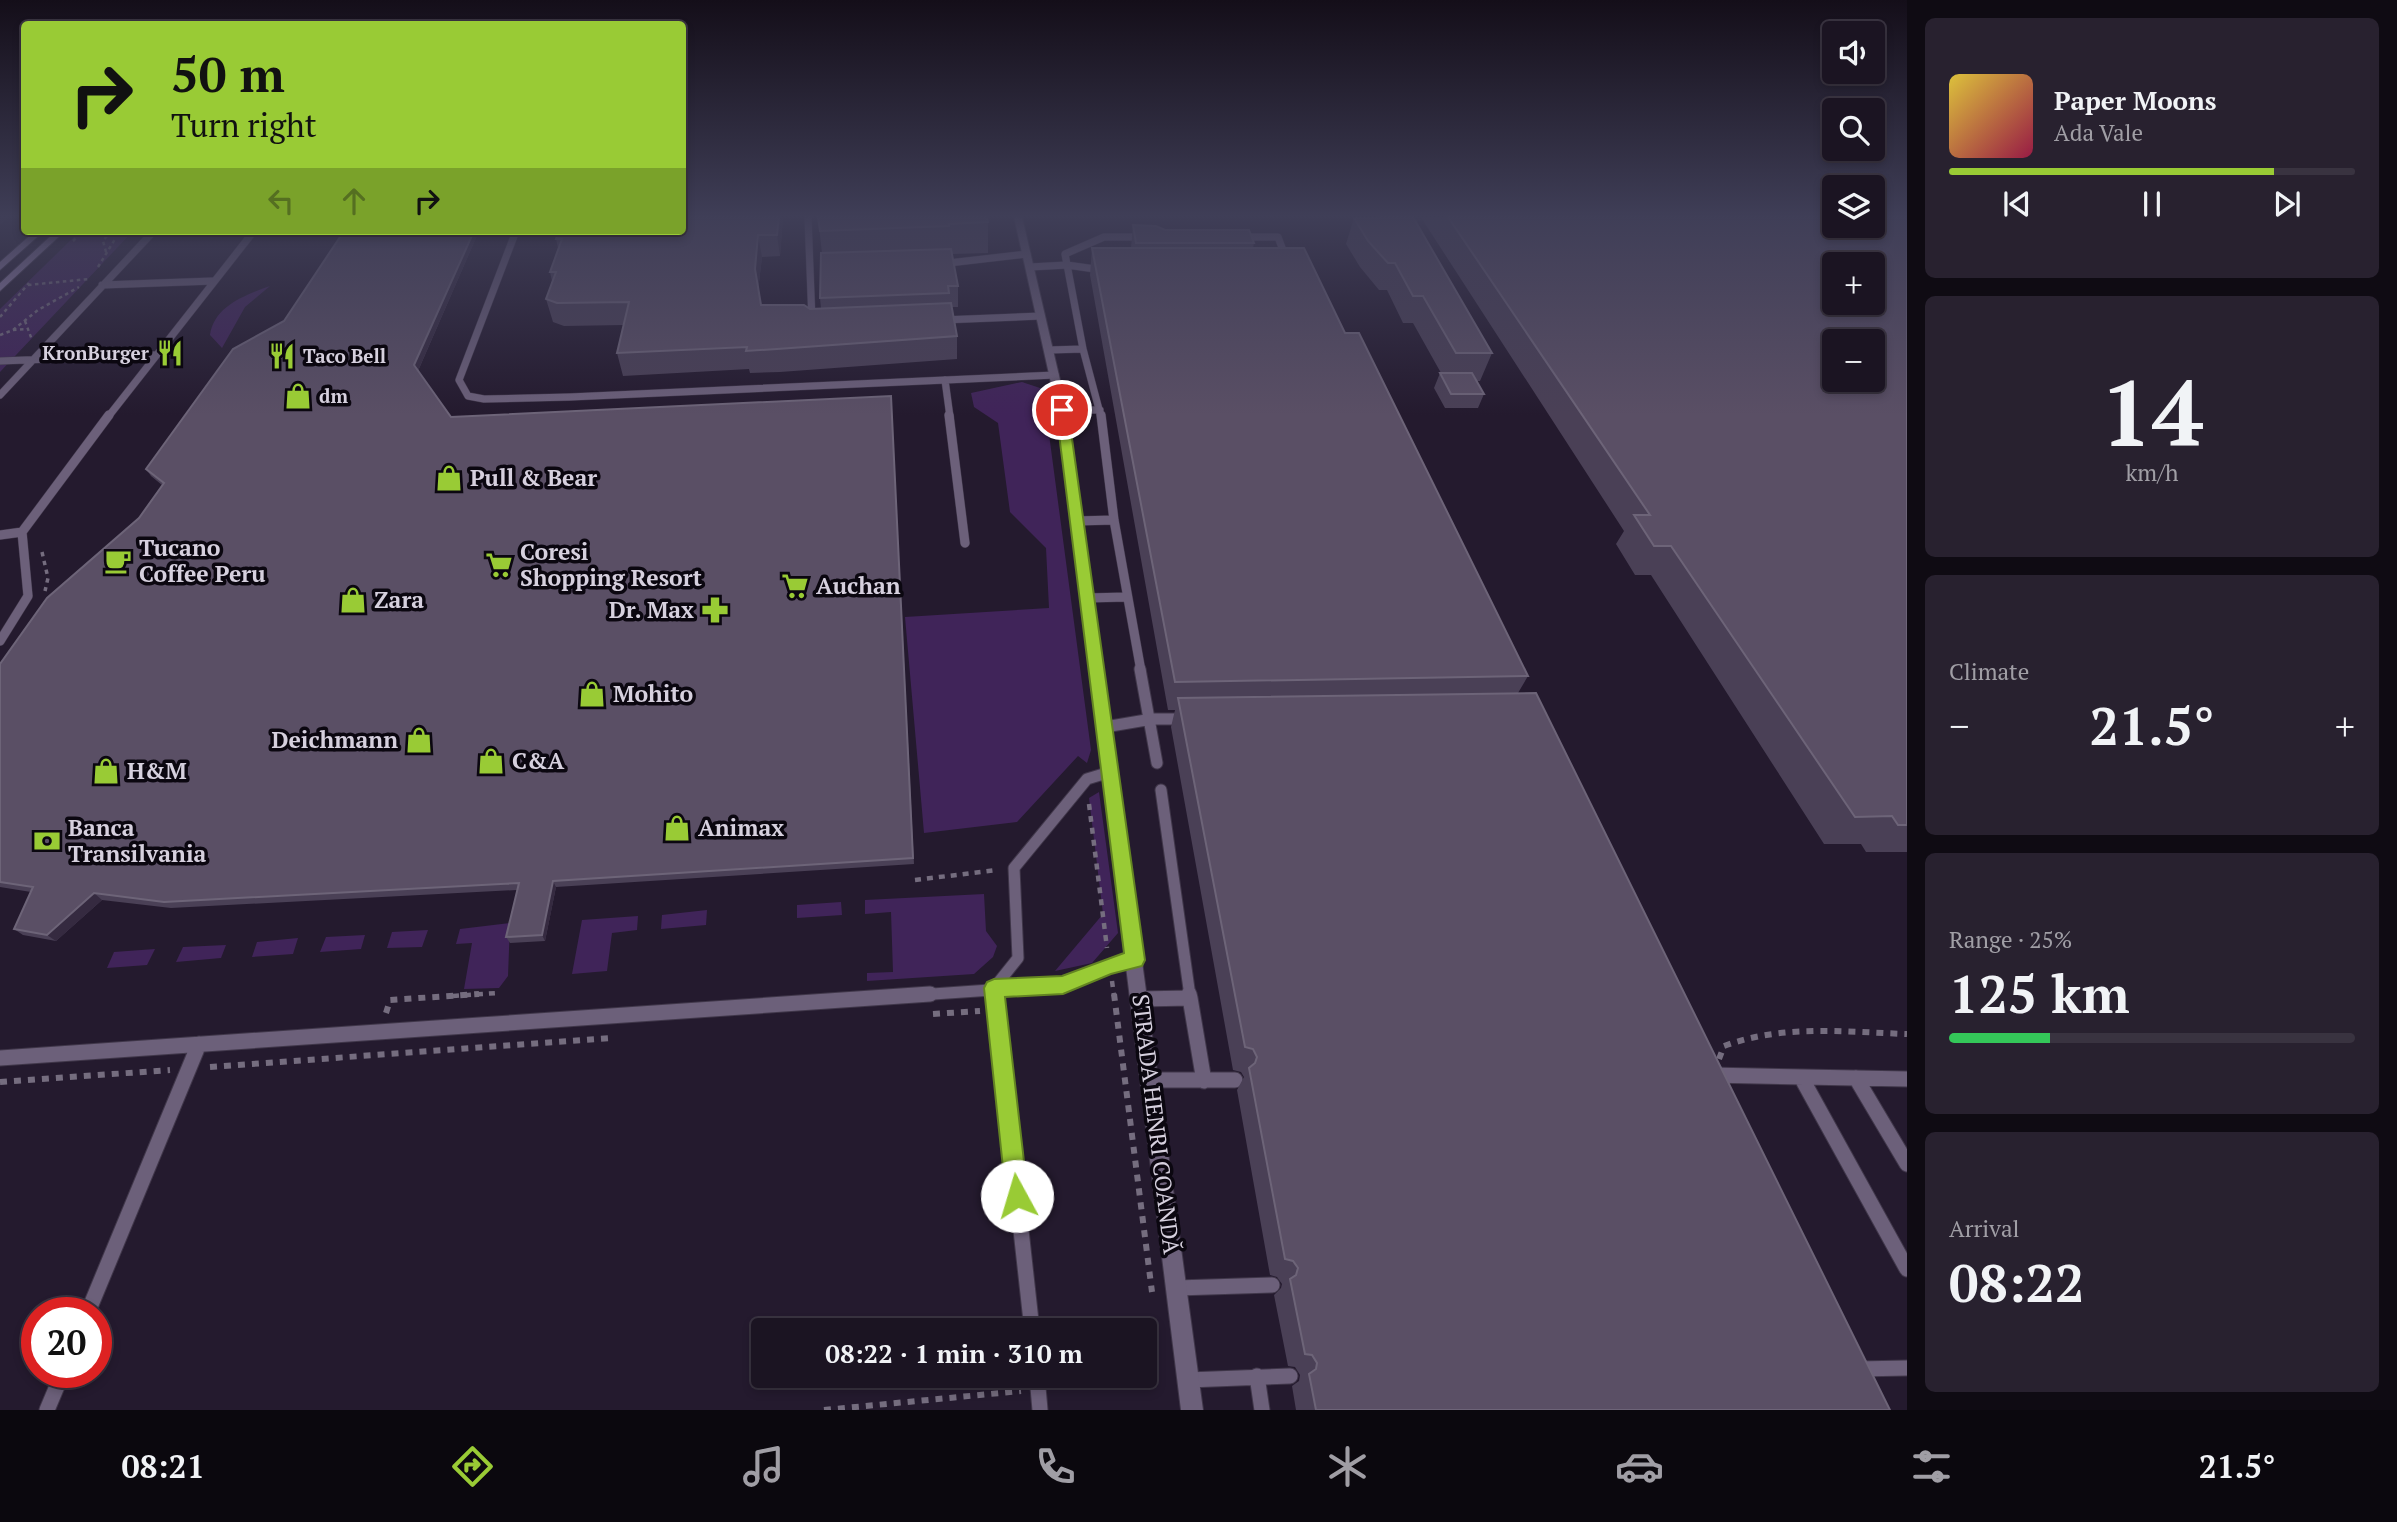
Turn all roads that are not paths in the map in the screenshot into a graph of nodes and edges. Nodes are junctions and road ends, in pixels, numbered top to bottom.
1 (104, 283) edge
2 (163, 283) edge
3 (212, 283) edge
4 (496, 283) edge
5 (811, 283) edge
6 (1034, 283) edge
7 (1070, 283) edge
8 (102, 285) junction
9 (1041, 316) junction
10 (933, 320) edge
11 (825, 325) edge
12 (1083, 349) junction
13 (1049, 350) junction
14 (154, 355) junction
15 (34, 358) junction
16 (0, 360) edge
17 (1055, 375) junction
18 (944, 380) junction
19 (0, 395) edge
20 (1062, 410) junction
21 (1100, 410) junction
22 (1114, 520) junction
23 (1076, 521) junction
24 (22, 532) junction
25 (0, 535) edge
26 (965, 543) dead end
27 (1127, 597) junction
28 (1086, 598) junction
29 (0, 641) edge
30 (1152, 719) junction
31 (1198, 719) edge
32 (1105, 727) junction
33 (1157, 763) dead end
34 (1110, 772) junction
35 (1160, 790) dead end
36 (1135, 960) junction
37 (994, 988) junction
38 (1190, 998) junction
39 (1140, 999) junction
40 (199, 1044) junction
41 (0, 1058) edge
42 (1697, 1074) edge
43 (1801, 1077) junction
44 (1856, 1078) junction
45 (1907, 1079) edge
46 (1150, 1080) junction
47 (1235, 1080) dead end
48 (1204, 1081) junction
49 (1907, 1164) edge
50 (1907, 1269) edge
51 (1272, 1285) dead end
52 (1178, 1288) junction
53 (94, 1297) edge
54 (1031, 1318) edge
55 (1907, 1368) edge
56 (1257, 1376) junction
57 (1290, 1376) dead end
58 (1188, 1380) junction
59 (1849, 1380) edge
60 (56, 1388) edge
61 (1038, 1388) edge
62 (47, 1410) edge
63 (1040, 1410) edge
64 (1192, 1410) edge
65 (1262, 1410) edge

1 - 8 lane
2 - 8 lane
3 - 14 lane
4 - 18 lane
5 - 11 lane
6 - 9 street, STRADA HENRI COANDĂ
7 - 12 lane
8 - 15 lane
9 - 10 lane
9 - 13 street, STRADA HENRI COANDĂ
12 - 13 lane
12 - 21 lane
13 - 17 street, STRADA HENRI COANDĂ
14 - 15 lane
14 - 24 lane
15 - 16 lane
15 - 19 lane
17 - 18 lane
17 - 20 street, STRADA HENRI COANDĂ
18 - 26 lane
20 - 21 lane
20 - 23 street, STRADA HENRI COANDĂ
21 - 22 lane
22 - 23 lane
22 - 27 lane
23 - 28 street, STRADA HENRI COANDĂ
24 - 25 lane
24 - 29 lane
27 - 28 lane
27 - 30 lane
28 - 32 street, STRADA HENRI COANDĂ
30 - 31 lane
30 - 32 lane
30 - 33 lane
32 - 34 street, STRADA HENRI COANDĂ
34 - 36 street, STRADA HENRI COANDĂ
34 - 37 lane
35 - 38 lane
36 - 37 lane
36 - 39 street, STRADA HENRI COANDĂ
37 - 40 lane
37 - 54 lane
38 - 39 lane
38 - 48 lane
39 - 46 street, STRADA HENRI COANDĂ
40 - 41 lane
40 - 53 lane
42 - 43 lane
43 - 44 lane
43 - 50 lane
44 - 45 lane
44 - 49 lane
46 - 48 lane
46 - 52 street, STRADA HENRI COANDĂ
47 - 48 lane
51 - 52 lane
52 - 58 street, STRADA HENRI COANDĂ
55 - 59 lane
56 - 57 lane
56 - 58 lane
56 - 65 lane
58 - 64 street, STRADA HENRI COANDĂ
60 - 62 lane
61 - 63 lane

